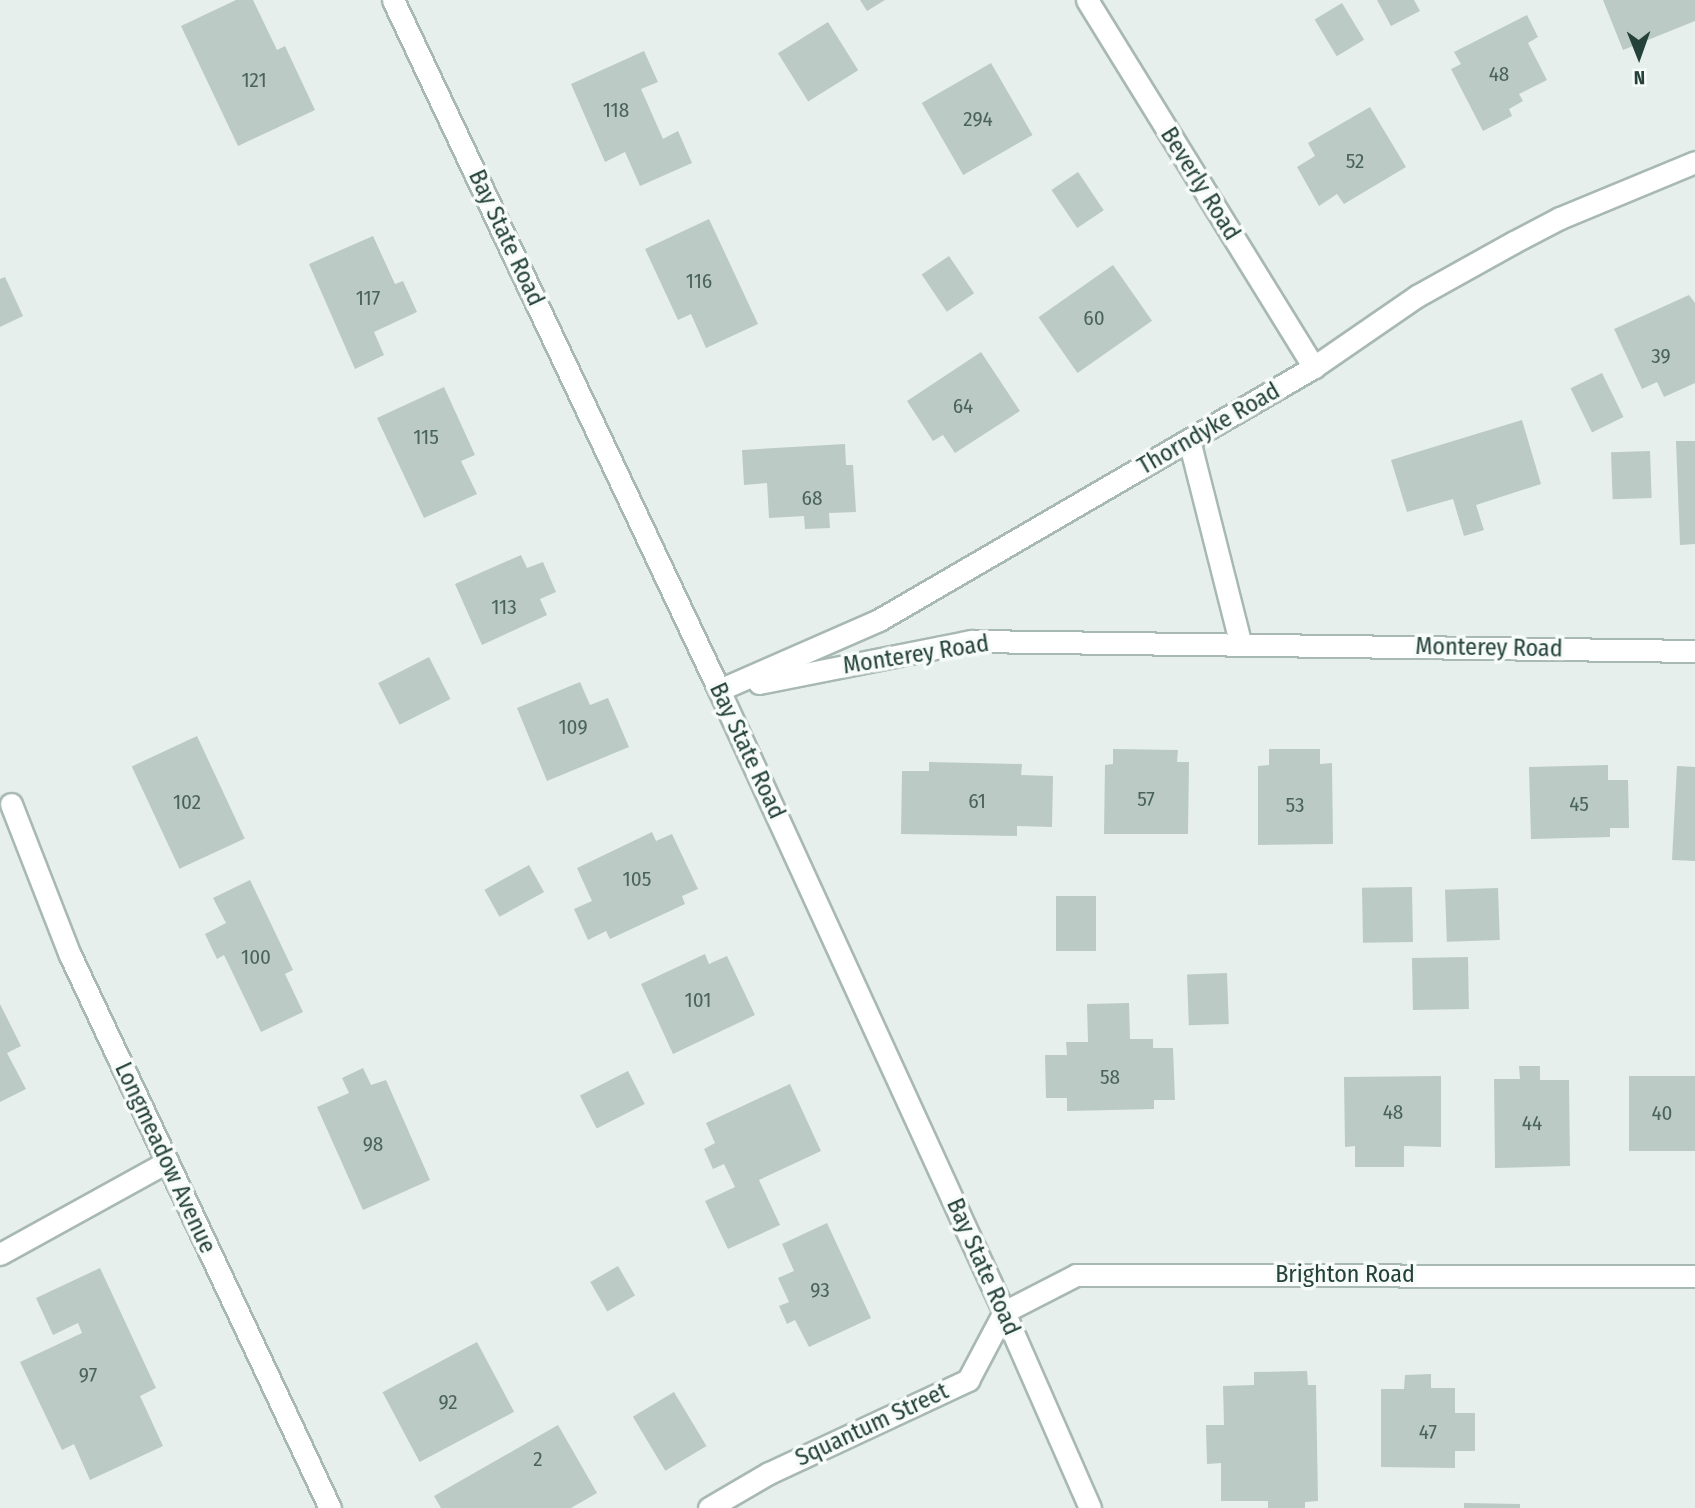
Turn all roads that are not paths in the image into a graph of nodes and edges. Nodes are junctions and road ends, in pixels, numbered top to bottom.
1 (393, 0) edge
2 (1087, 0) edge
3 (1695, 162) edge
4 (1314, 368) junction
5 (1189, 440) junction
6 (1241, 645) junction
7 (1695, 651) edge
8 (719, 690) junction
9 (11, 804) dead end
10 (167, 1162) junction
11 (0, 1254) edge
12 (1695, 1276) edge
13 (1003, 1312) junction
14 (330, 1508) edge
15 (709, 1508) edge
16 (1090, 1508) edge

1 - 8 street, Bay State Road
2 - 4 street, Beverly Road
3 - 4 street, Thorndyke Road
4 - 5 street, Thorndyke Road
5 - 6 street
5 - 8 street, Thorndyke Road
6 - 7 street, Monterey Road
6 - 8 street, Monterey Road
8 - 13 street, Bay State Road
9 - 10 street, Longmeadow Avenue
10 - 11 street
10 - 14 street, Longmeadow Avenue
12 - 13 street, Brighton Road
13 - 15 street, Squantum Street
13 - 16 street, Bay State Road

